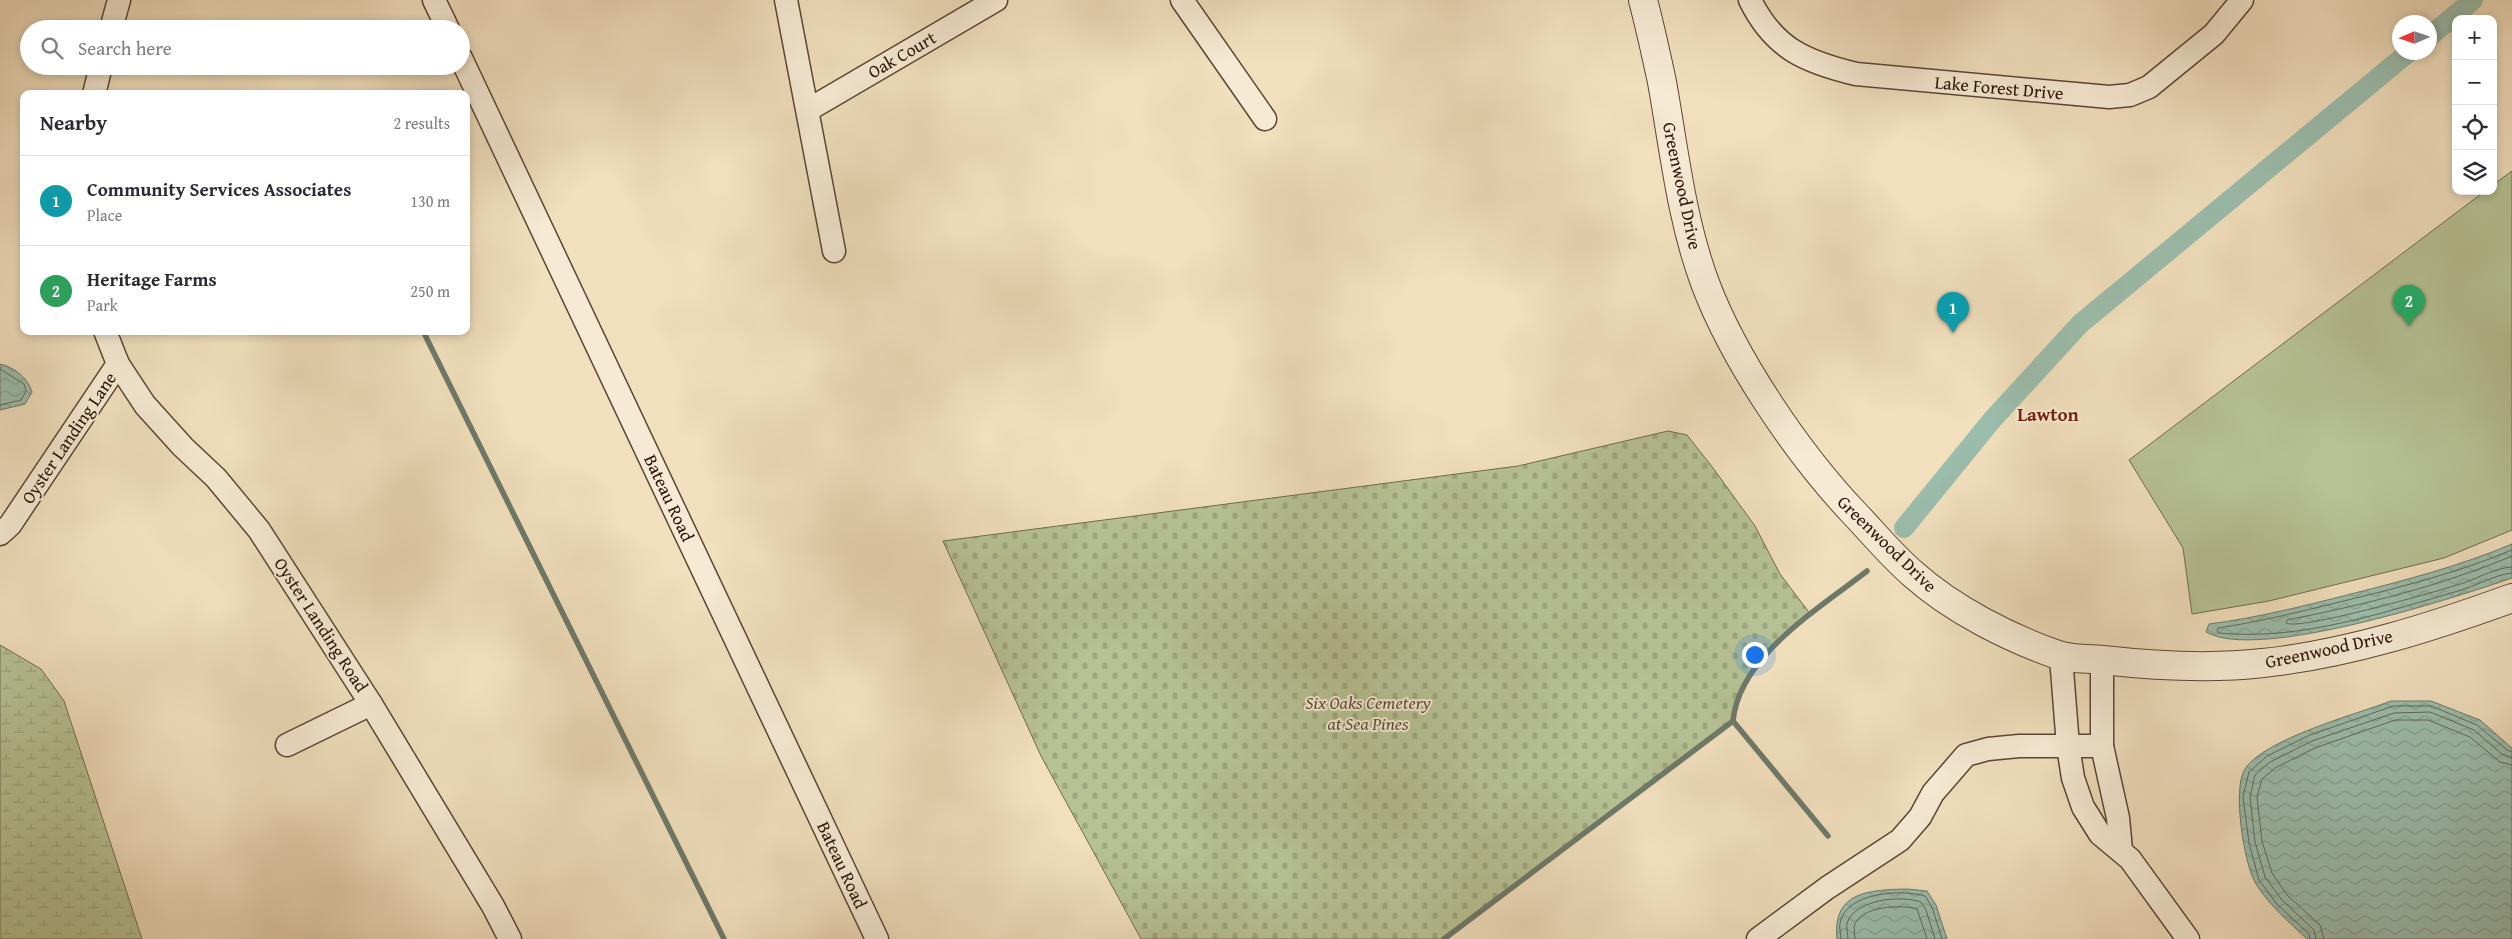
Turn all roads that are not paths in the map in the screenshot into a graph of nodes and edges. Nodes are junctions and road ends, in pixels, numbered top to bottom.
1 (118, 0) edge
2 (434, 0) edge
3 (786, 0) edge
4 (996, 0) edge
5 (1182, 0) edge
6 (1643, 0) edge
7 (1750, 0) edge
8 (2242, 0) edge
9 (113, 20) edge
10 (444, 20) edge
11 (99, 75) edge
12 (469, 75) edge
13 (95, 90) edge
14 (808, 110) junction
15 (1264, 118) dead end
16 (834, 251) dead end
17 (107, 335) edge
18 (118, 364) junction
19 (0, 534) edge
20 (2512, 598) edge
21 (2061, 657) junction
22 (2102, 660) junction
23 (371, 704) junction
24 (287, 745) dead end
25 (2068, 746) junction
26 (2102, 746) junction
27 (2122, 850) junction
28 (510, 939) edge
29 (876, 939) edge
30 (1758, 939) edge
31 (2188, 939) edge

1 - 9 street
2 - 10 street
3 - 14 street
4 - 14 street, Oak Court
5 - 15 street
6 - 21 street, Greenwood Drive
7 - 8 street, Lake Forest Drive
11 - 13 street
12 - 29 street, Bateau Road
14 - 16 street
17 - 18 street, Oyster Landing Road
18 - 19 street, Oyster Landing Lane
18 - 23 street, Oyster Landing Road
20 - 22 street, Greenwood Drive
21 - 22 street, Greenwood Drive
21 - 25 street
22 - 26 street
23 - 24 street
23 - 28 street, Oyster Landing Road
25 - 26 street
25 - 27 street
25 - 30 street
26 - 27 street
27 - 31 street

